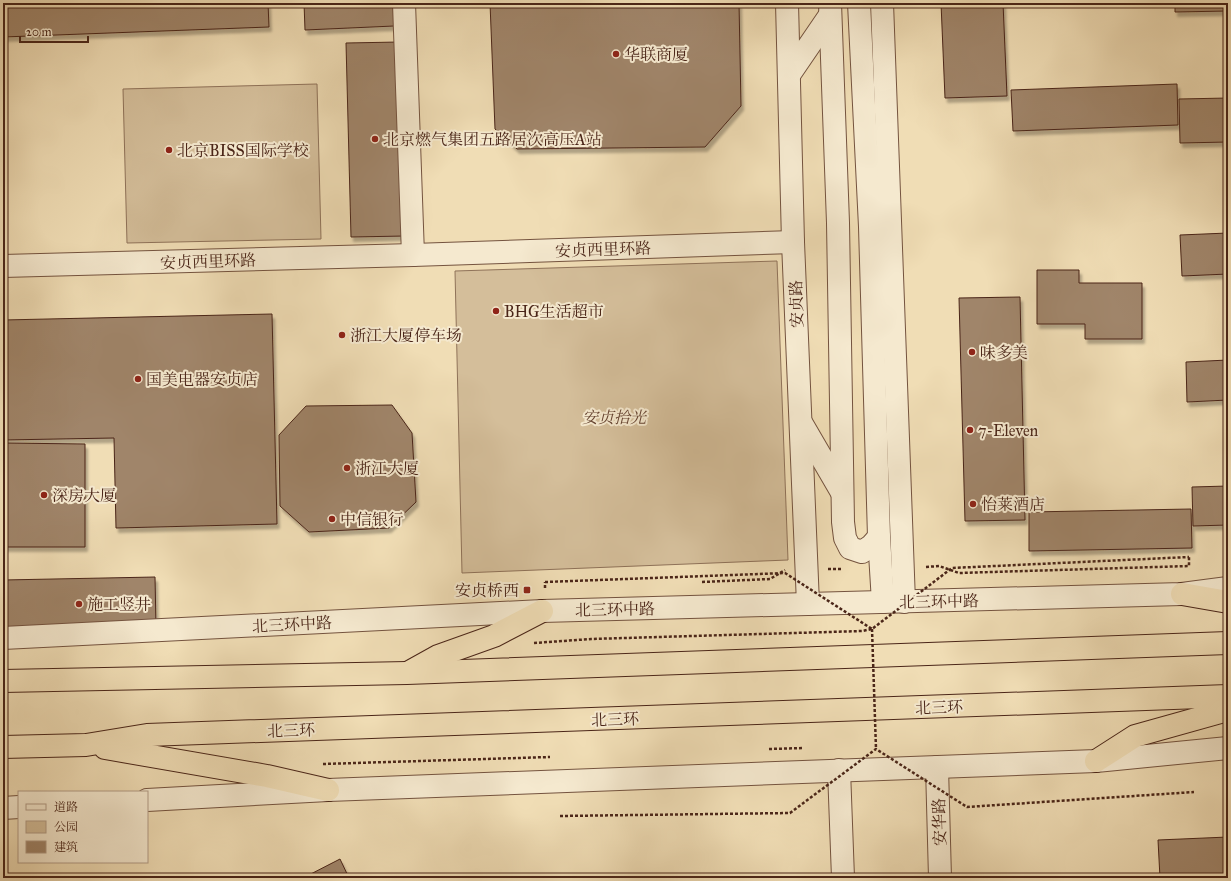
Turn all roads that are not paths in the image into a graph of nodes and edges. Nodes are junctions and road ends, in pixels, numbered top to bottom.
1 (404, 3) edge
2 (787, 3) edge
3 (859, 3) edge
4 (881, 4) edge
5 (830, 9) edge
6 (789, 75) junction
7 (793, 242) junction
8 (413, 255) junction
9 (3, 266) edge
10 (801, 421) junction
11 (842, 494) junction
12 (879, 537) junction
13 (1228, 588) edge
14 (1182, 594) junction
15 (893, 602) junction
16 (1228, 602) edge
17 (808, 604) junction
18 (542, 611) junction
19 (3, 638) edge
20 (1228, 643) edge
21 (407, 673) junction
22 (3, 681) edge
23 (1228, 696) edge
24 (1228, 710) edge
25 (86, 745) junction
26 (3, 747) edge
27 (1228, 748) edge
28 (1096, 761) junction
29 (937, 767) junction
30 (839, 770) junction
31 (328, 790) junction
32 (148, 800) edge
33 (18, 807) edge
34 (3, 808) edge
35 (843, 878) edge
36 (940, 878) edge

1 - 8 street
2 - 6 street, 安贞路
3 - 12 street
4 - 15 street
5 - 6 street
5 - 11 street
6 - 7 street, 安贞路
7 - 8 street, 安贞西里环路
7 - 10 street, 安贞路
8 - 9 street, 安贞西里环路
10 - 11 street
10 - 17 street, 安贞路
11 - 12 street
12 - 15 street
13 - 14 street, 北三环中路
14 - 15 street, 北三环中路
14 - 16 highway
15 - 17 street, 北三环中路
17 - 18 street, 北三环中路
18 - 19 street, 北三环中路
18 - 21 highway
20 - 21 highway
21 - 22 highway
23 - 25 highway, 北三环
24 - 28 highway
25 - 26 highway, 北三环
25 - 31 highway
27 - 28 street
28 - 29 street
29 - 30 street
29 - 36 street, 安华路
30 - 31 street
30 - 35 street
31 - 32 street
33 - 34 street

